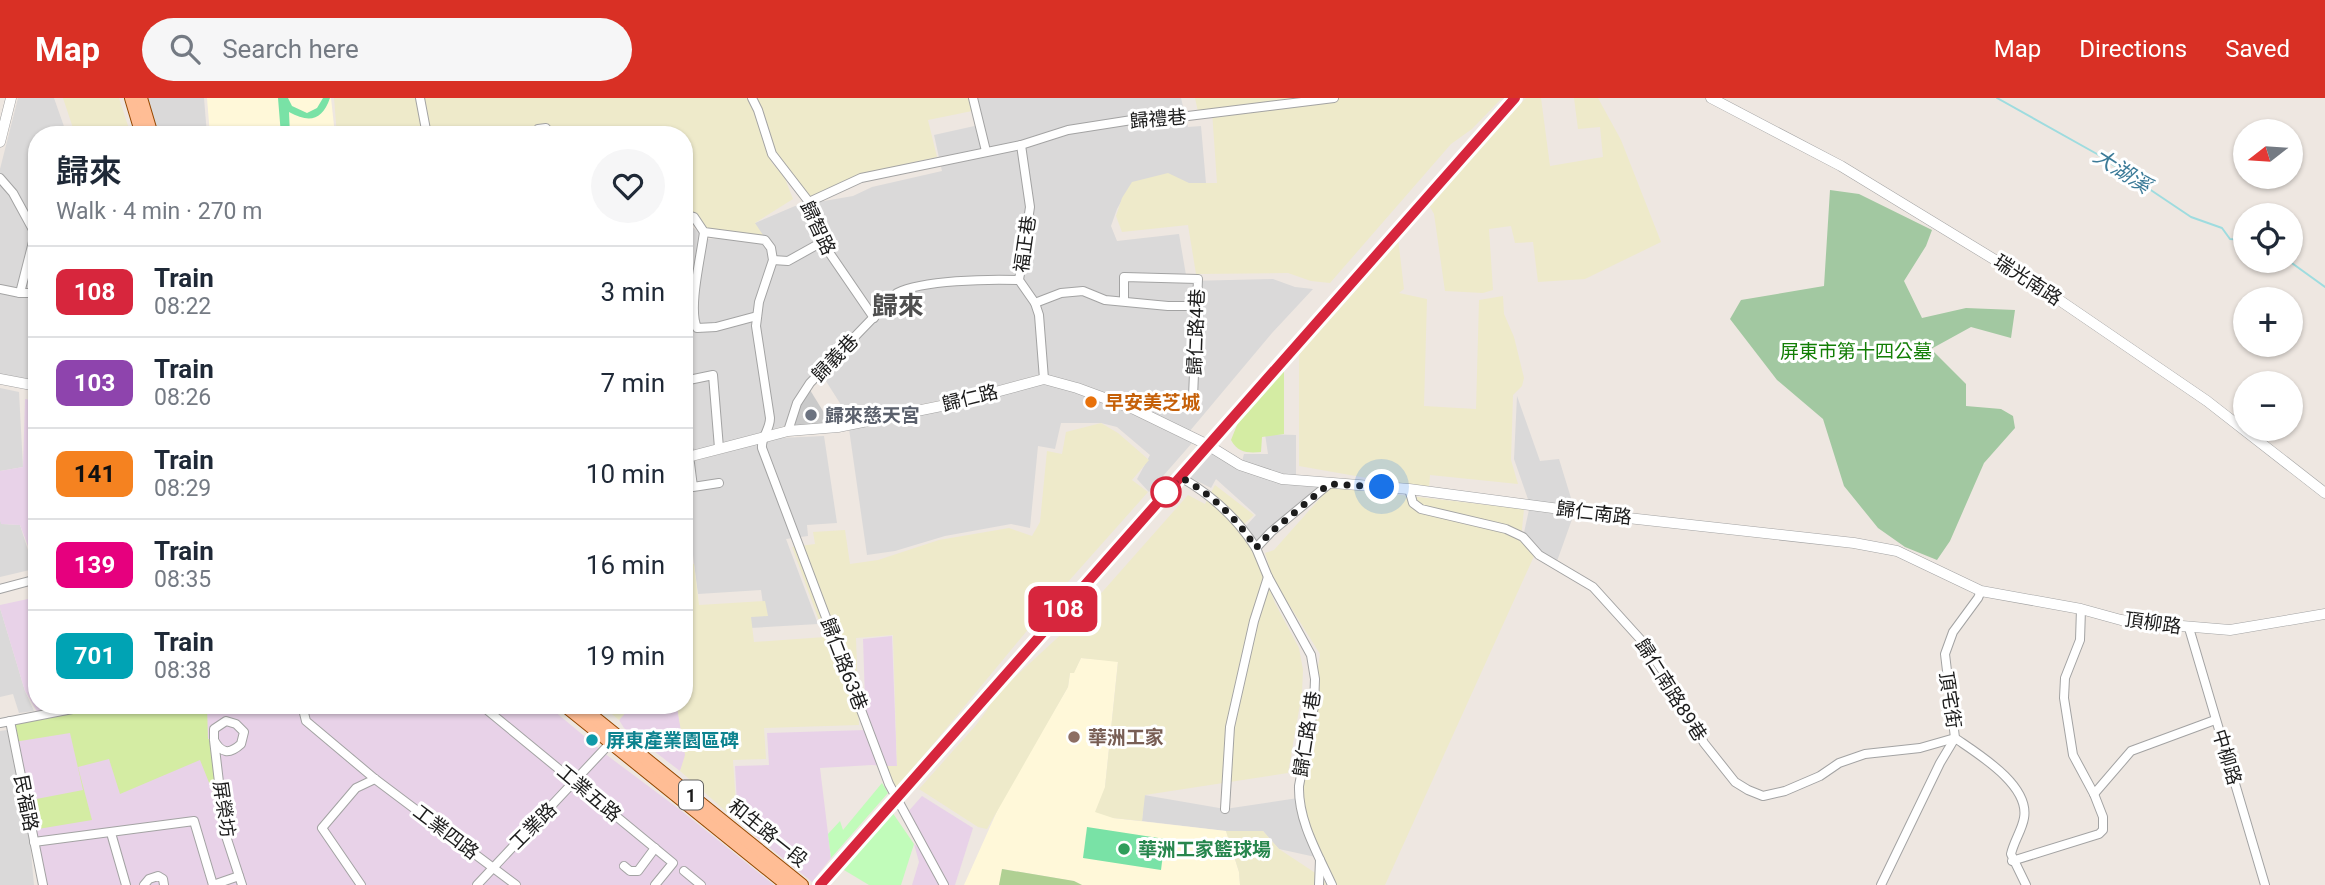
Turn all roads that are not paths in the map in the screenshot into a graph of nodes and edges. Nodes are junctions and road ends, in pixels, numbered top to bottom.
1 (11, 98) edge
2 (131, 98) edge
3 (141, 98) edge
4 (421, 98) edge
5 (752, 98) edge
6 (973, 98) edge
7 (1334, 98) edge
8 (1711, 98) edge
9 (139, 126) edge
10 (149, 126) edge
11 (426, 126) edge
12 (0, 142) edge
13 (1021, 145) junction
14 (986, 152) junction
15 (0, 178) edge
16 (810, 202) junction
17 (693, 218) edge
18 (28, 220) edge
19 (704, 232) junction
20 (822, 242) junction
21 (773, 260) junction
22 (28, 264) edge
23 (1018, 280) junction
24 (0, 289) edge
25 (20, 293) junction
26 (28, 293) edge
27 (693, 297) edge
28 (1124, 301) junction
29 (1035, 303) junction
30 (1197, 306) junction
31 (757, 316) junction
32 (874, 318) junction
33 (693, 320) edge
34 (0, 379) edge
35 (693, 379) edge
36 (1044, 379) junction
37 (28, 384) edge
38 (1193, 397) dead end
39 (788, 431) junction
40 (765, 436) junction
41 (719, 448) junction
42 (693, 456) edge
43 (1182, 478) dead end
44 (719, 484) dead end
45 (1329, 484) junction
46 (693, 487) edge
47 (1409, 489) junction
48 (2325, 493) edge
49 (1256, 548) junction
50 (1268, 577) junction
51 (28, 581) edge
52 (0, 589) edge
53 (1982, 591) junction
54 (2081, 609) junction
55 (2325, 614) edge
56 (2189, 628) junction
57 (46, 714) edge
58 (304, 714) edge
59 (492, 714) edge
60 (577, 714) edge
61 (588, 714) edge
62 (2215, 720) junction
63 (10, 721) junction
64 (0, 723) edge
65 (1955, 738) junction
66 (614, 739) junction
67 (214, 740) dead end
68 (374, 779) junction
69 (576, 782) junction
70 (2094, 794) junction
71 (1225, 808) dead end
72 (111, 833) junction
73 (34, 842) junction
74 (656, 848) junction
75 (1320, 858) junction
76 (2012, 861) junction
77 (624, 866) dead end
78 (493, 867) junction
79 (684, 871) dead end
80 (241, 881) edge
81 (43, 885) edge
82 (126, 885) edge
83 (144, 885) edge
84 (164, 885) edge
85 (213, 885) edge
86 (361, 885) edge
87 (477, 885) edge
88 (516, 885) edge
89 (655, 885) edge
90 (701, 885) edge
91 (787, 885) edge
92 (802, 885) edge
93 (944, 885) edge
94 (1319, 885) edge
95 (1332, 885) edge
96 (1881, 885) edge
97 (2026, 885) edge
98 (2265, 885) edge

1 - 12 street
2 - 9 main road
3 - 10 main road
4 - 11 street
5 - 16 street, 歸智路
6 - 14 street
7 - 13 street, 歸禮巷
8 - 48 street, 瑞光南路
13 - 14 street, 歸禮巷
13 - 23 street, 福正巷
14 - 16 street, 歸禮巷
15 - 18 street
16 - 20 street, 歸智路
17 - 19 street
19 - 21 street
19 - 27 street
20 - 21 street
20 - 32 street, 歸智路
21 - 31 street
22 - 25 street
23 - 29 street, 福正巷
23 - 32 street, 歸義巷
24 - 25 street
25 - 26 street
28 - 29 street
28 - 30 street
28 - 30 street, 歸仁路4巷
29 - 36 street, 福正巷
30 - 38 street, 歸仁路4巷
31 - 33 street
31 - 40 street
32 - 39 street, 歸義巷
34 - 37 street
35 - 41 street
36 - 39 street, 歸仁路
36 - 45 street, 歸仁南路
39 - 40 street, 歸仁路
40 - 41 street, 歸仁路
40 - 93 street, 歸仁路63巷
41 - 42 street, 歸仁路
43 - 49 street, 歸仁路1巷
44 - 46 street
45 - 47 street, 歸仁南路
45 - 49 street
47 - 53 street, 歸仁南路
47 - 65 street, 歸仁南路89巷
49 - 50 street, 歸仁路1巷
50 - 71 street
50 - 75 street, 歸仁路1巷
51 - 52 street
53 - 54 street, 頂柳路
53 - 65 street, 頂宅街
54 - 56 street, 頂柳路
54 - 70 street
55 - 56 street, 頂柳路
56 - 62 street, 中柳路
57 - 63 street
58 - 68 street
59 - 69 street, 工業五路
60 - 66 main road, 和生路一段 / 1
61 - 66 main road, 和生路一段 / 1
62 - 70 street
62 - 98 street, 中柳路
63 - 64 street
63 - 73 street, 民福路
65 - 76 street
65 - 96 street, 頂宅街
66 - 69 street, 工業路
66 - 91 main road, 和生路一段 / 1
66 - 92 main road, 和生路一段 / 1
67 - 80 street, 屏榮坊
68 - 78 street, 工業四路
68 - 86 street
69 - 74 street, 工業五路
69 - 78 street, 工業路
70 - 76 street
72 - 73 street
72 - 82 street
72 - 85 street
73 - 81 street, 民福路
74 - 77 street
74 - 89 street, 工業五路
75 - 94 street
75 - 95 street, 歸仁路1巷
76 - 97 street
78 - 87 street, 工業路
78 - 88 street, 工業四路
79 - 90 street
80 - 85 street, 屏榮坊
83 - 84 street

